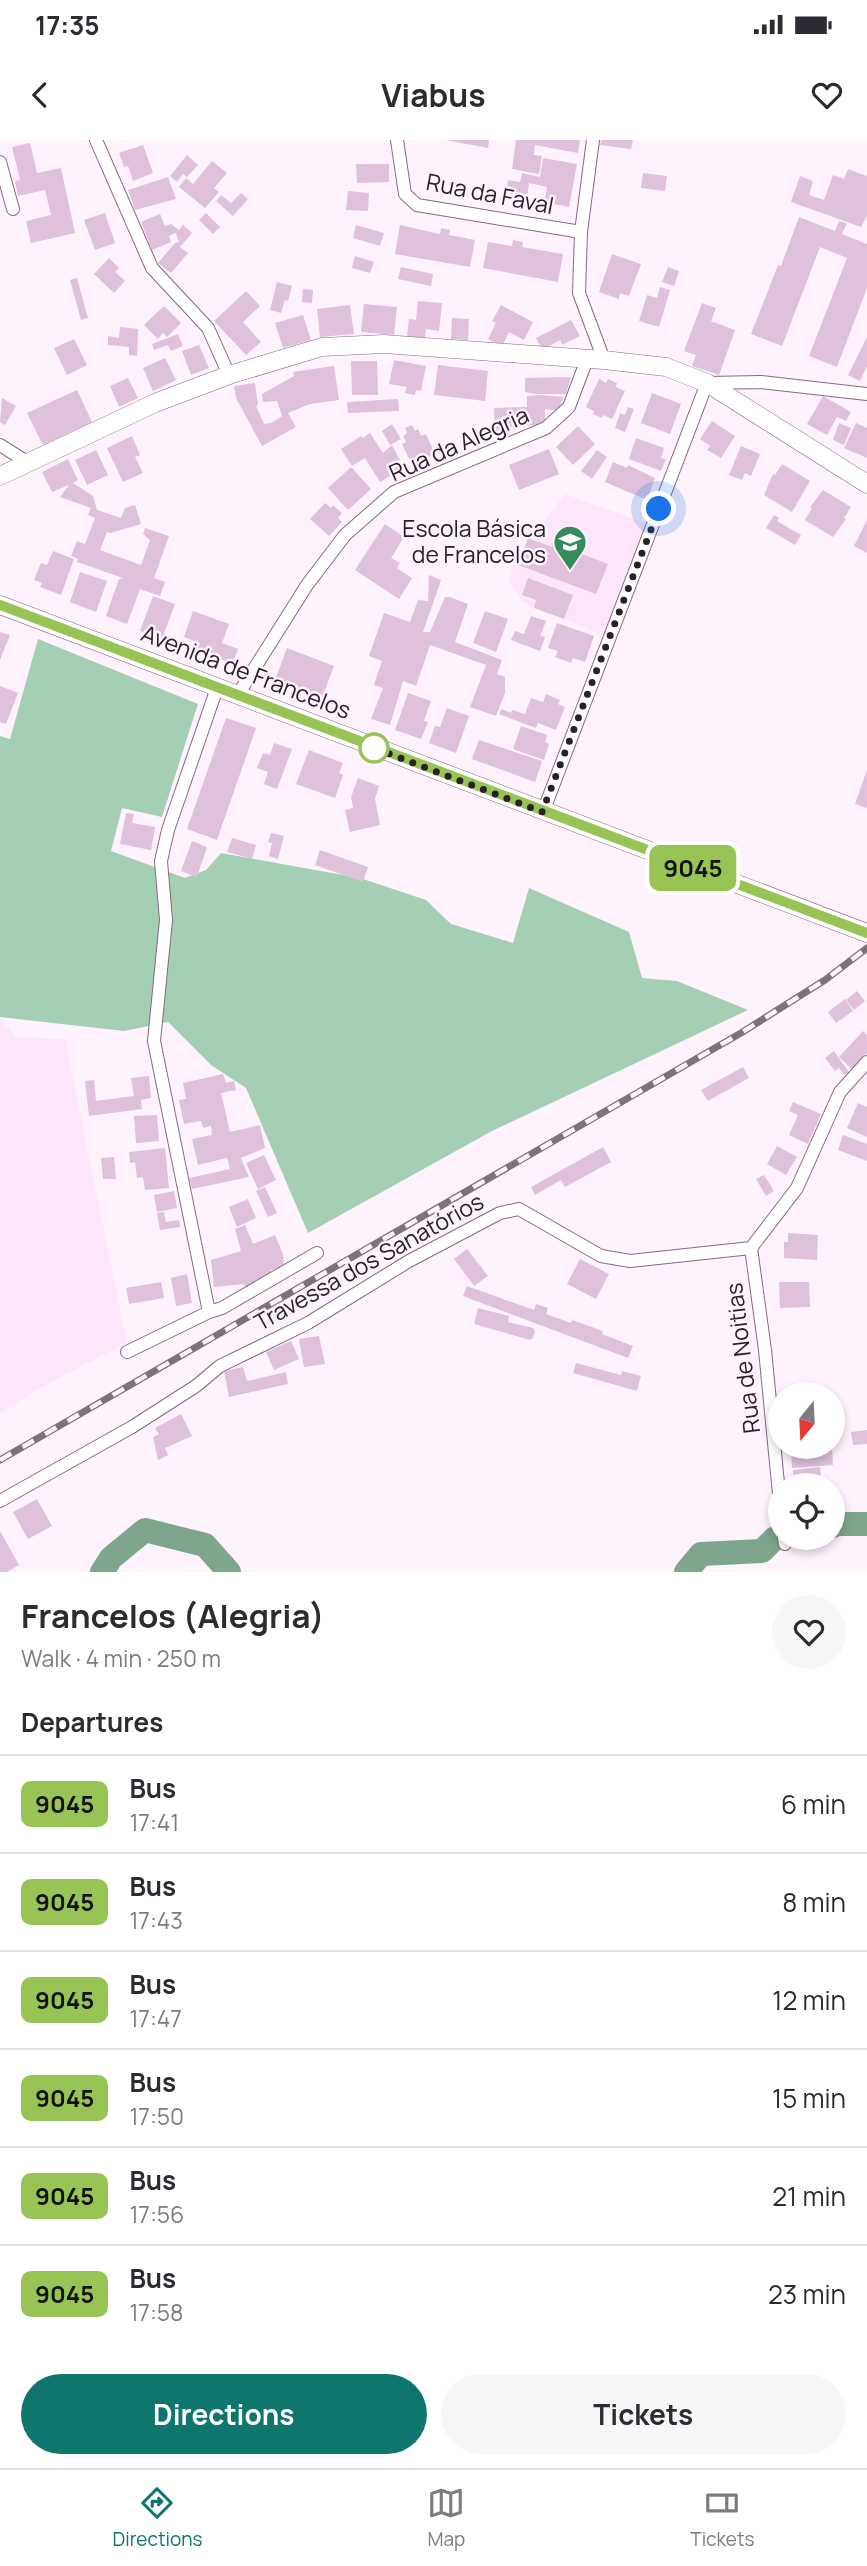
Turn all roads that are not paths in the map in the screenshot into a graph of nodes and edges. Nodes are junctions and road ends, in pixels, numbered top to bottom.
1 (96, 140) edge
2 (397, 140) edge
3 (593, 140) edge
4 (0, 162) edge
5 (13, 209) dead end
6 (581, 232) junction
7 (595, 359) junction
8 (229, 375) junction
9 (707, 383) junction
10 (867, 394) edge
11 (0, 445) edge
12 (27, 462) junction
13 (0, 476) edge
14 (867, 484) edge
15 (0, 605) edge
16 (217, 688) junction
17 (237, 696) junction
18 (542, 812) junction
19 (867, 933) edge
20 (867, 1062) edge
21 (751, 1248) junction
22 (317, 1254) dead end
23 (209, 1312) junction
24 (127, 1352) dead end
25 (777, 1473) edge
26 (0, 1501) edge

1 - 8 street
2 - 6 street, Rua da Faval
3 - 6 street
4 - 5 street
6 - 7 street
7 - 8 main road
7 - 9 main road
7 - 17 street, Rua da Alegria
8 - 12 main road
9 - 10 street
9 - 14 main road
9 - 18 street
11 - 12 street
12 - 13 main road
15 - 16 main road, Avenida de Francelos
16 - 17 main road, Avenida de Francelos
16 - 23 street
17 - 18 main road, Avenida de Francelos
18 - 19 main road, Avenida de Francelos
20 - 21 street
21 - 25 street, Rua de Noitias
21 - 26 street, Travessa dos Sanatórios
22 - 23 street
23 - 24 street

